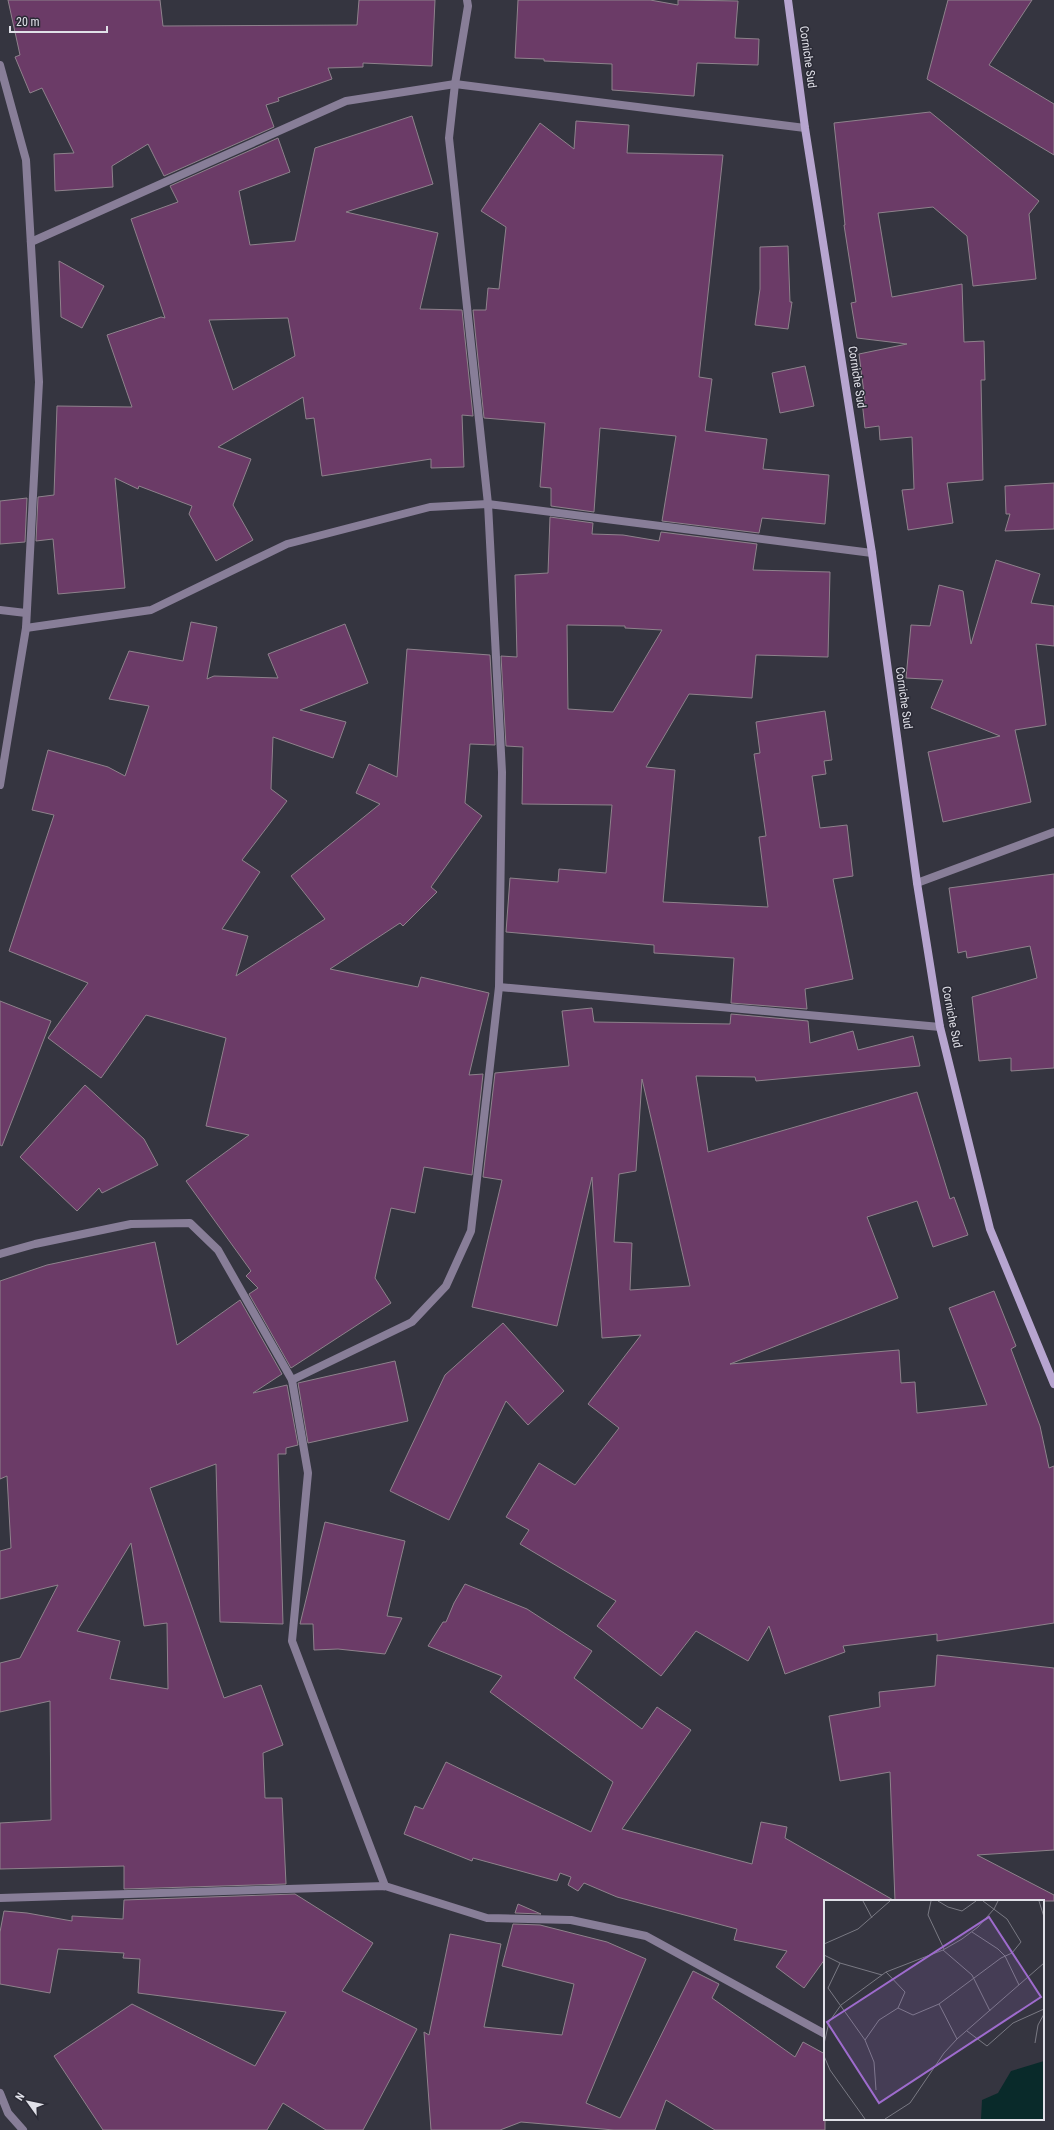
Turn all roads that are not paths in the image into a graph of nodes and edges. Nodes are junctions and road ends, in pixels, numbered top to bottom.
1 (467, 0) edge
2 (788, 0) edge
3 (0, 65) edge
4 (455, 84) junction
5 (805, 128) junction
6 (31, 242) junction
7 (488, 504) junction
8 (872, 553) junction
9 (0, 610) edge
10 (26, 612) junction
11 (26, 628) junction
12 (0, 785) edge
13 (1054, 832) edge
14 (916, 883) junction
15 (499, 987) junction
16 (940, 1027) junction
17 (0, 1254) edge
18 (292, 1380) junction
19 (1054, 1384) edge
20 (385, 1886) junction
21 (0, 1898) edge
22 (824, 2033) edge
23 (0, 2093) edge
24 (4, 2114) edge
25 (23, 2130) edge

1 - 4 street
2 - 5 main road, Corniche Sud
3 - 6 street
4 - 5 street
4 - 6 street
4 - 7 street
5 - 8 main road, Corniche Sud
6 - 10 street
7 - 8 street
7 - 11 street
7 - 15 street
8 - 14 main road, Corniche Sud
9 - 10 street
10 - 11 street
11 - 12 street
13 - 14 street
14 - 16 main road, Corniche Sud
15 - 16 street
15 - 18 street
16 - 19 main road, Corniche Sud
17 - 18 street
18 - 20 street
20 - 21 street
20 - 22 street
23 - 24 street
24 - 25 street

